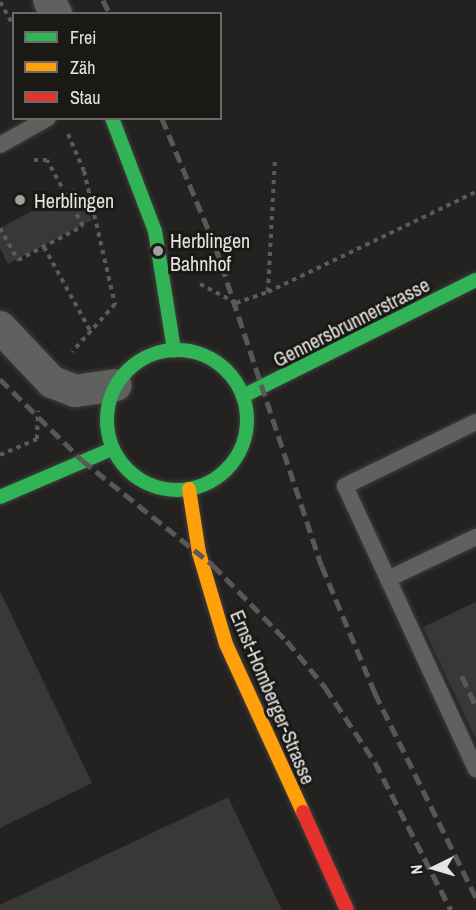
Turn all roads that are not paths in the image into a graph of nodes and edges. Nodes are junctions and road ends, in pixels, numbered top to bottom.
1 (44, 120) edge
2 (113, 120) edge
3 (0, 145) edge
4 (476, 280) edge
5 (0, 327) edge
6 (174, 350) junction
7 (116, 385) junction
8 (243, 396) junction
9 (476, 422) edge
10 (112, 449) junction
11 (189, 489) junction
12 (0, 497) edge
13 (476, 537) edge
14 (388, 579) junction
15 (476, 769) edge
16 (347, 910) edge

1 - 3 lane
2 - 6 street
4 - 8 street, Gennersbrunnerstrasse
5 - 7 street
6 - 7 street
6 - 8 street
7 - 10 street
8 - 11 street
9 - 14 lane
10 - 11 street
10 - 12 street
11 - 16 street, Ernst-Homberger-Strasse
13 - 14 lane
14 - 15 lane

